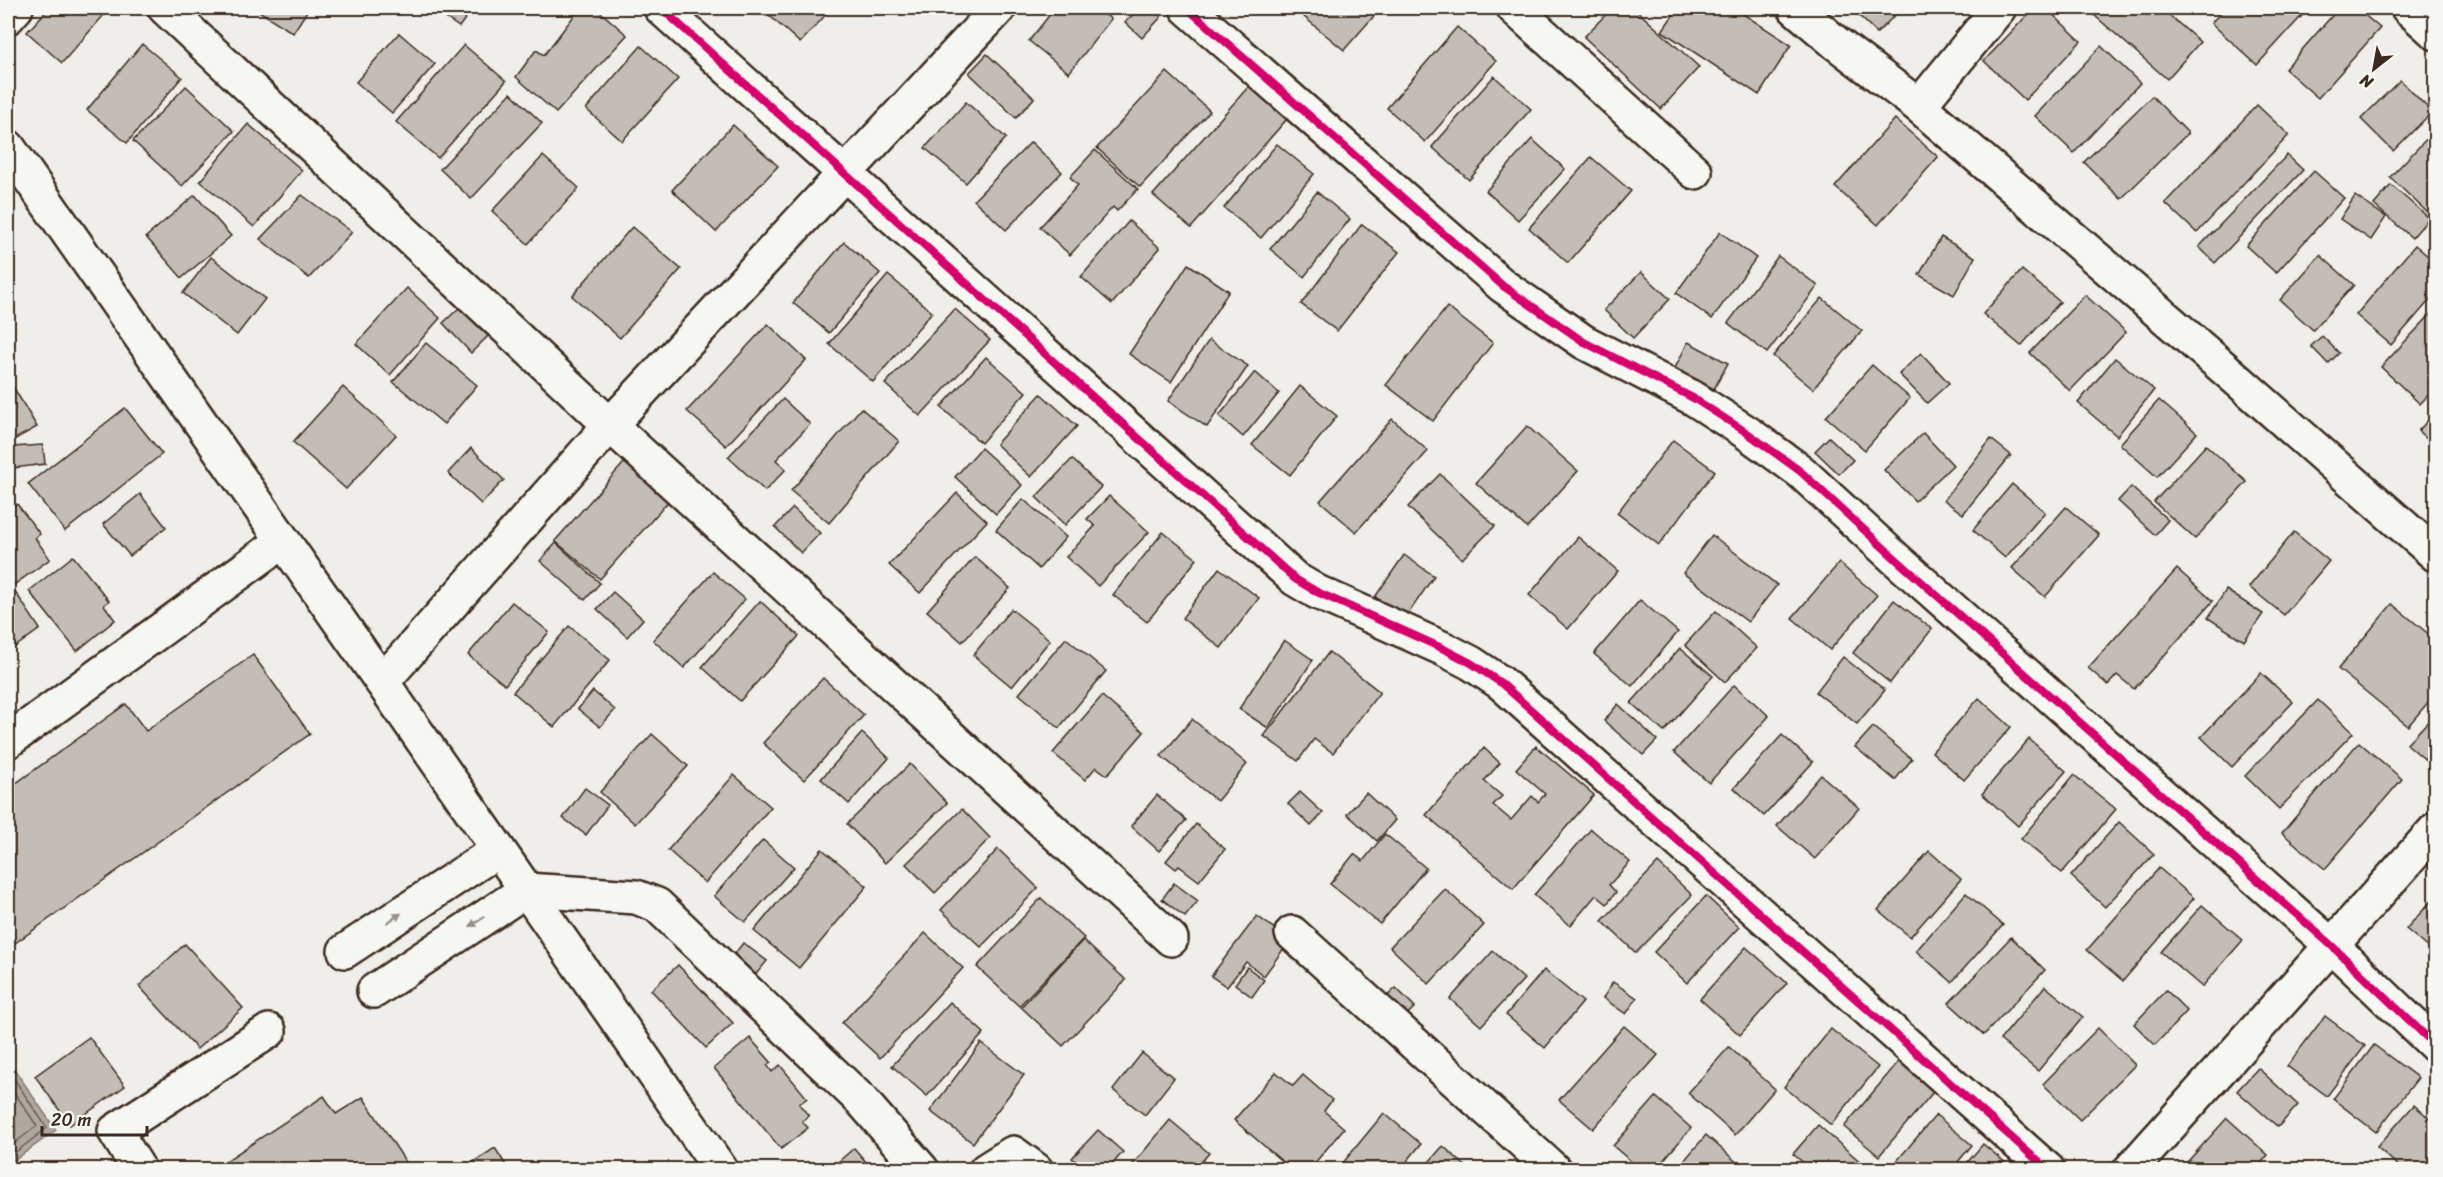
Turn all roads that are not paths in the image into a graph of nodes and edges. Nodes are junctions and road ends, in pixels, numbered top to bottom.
1 (16, 8) edge
2 (165, 8) edge
3 (661, 8) edge
4 (999, 8) edge
5 (1187, 8) edge
6 (1514, 8) edge
7 (1795, 8) edge
8 (1999, 8) edge
9 (2408, 8) edge
10 (8, 17) edge
11 (2436, 33) edge
12 (1919, 106) junction
13 (8, 147) edge
14 (1695, 172) dead end
15 (844, 174) junction
16 (610, 424) junction
17 (283, 541) junction
18 (2436, 555) edge
19 (382, 682) junction
20 (8, 741) edge
21 (2436, 829) edge
22 (498, 850) junction
23 (526, 890) junction
24 (1292, 933) dead end
25 (1171, 939) dead end
26 (2332, 946) junction
27 (345, 951) dead end
28 (374, 991) dead end
29 (269, 1031) dead end
30 (2436, 1046) edge
31 (136, 1170) edge
32 (721, 1170) edge
33 (922, 1170) edge
34 (986, 1170) edge
35 (1036, 1170) edge
36 (1554, 1170) edge
37 (2048, 1170) edge
38 (2130, 1170) edge

1 - 10 street
2 - 16 street
3 - 15 street
4 - 15 street
5 - 26 street
6 - 14 street
7 - 12 street
8 - 12 street
9 - 11 street
12 - 18 street
13 - 17 street
15 - 16 street
15 - 37 street
16 - 19 street
16 - 25 street
17 - 19 street
17 - 20 street
19 - 22 street
21 - 26 street
22 - 23 street
27 -> 22 street
23 -> 28 street
23 - 32 street
23 - 33 street
24 - 36 street
26 - 30 street
26 - 38 street
29 - 31 street
34 - 35 street

